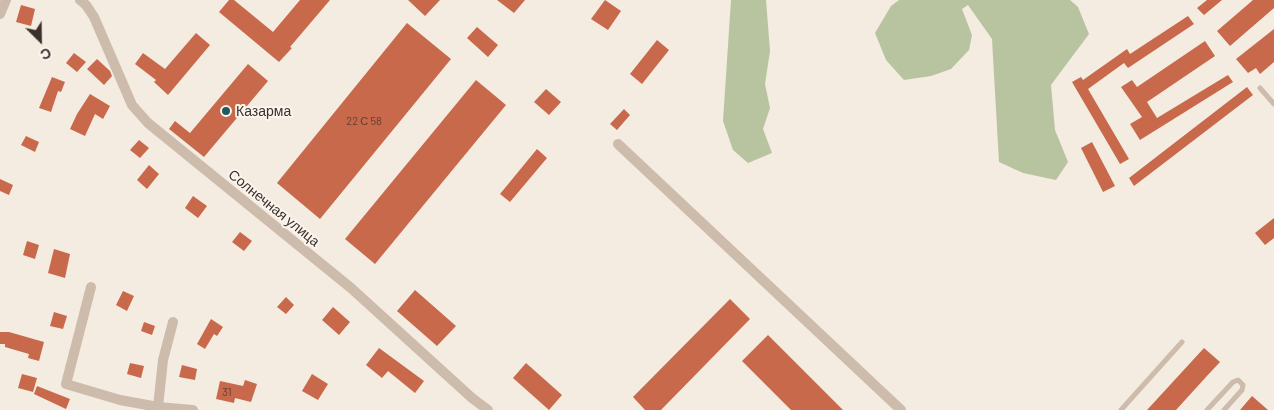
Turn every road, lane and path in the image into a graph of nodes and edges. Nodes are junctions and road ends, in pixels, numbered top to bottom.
1 (6, 0) edge
2 (80, 0) edge
3 (0, 14) edge
4 (1260, 88) dead end
5 (1274, 104) edge
6 (618, 144) dead end
7 (91, 287) dead end
8 (172, 322) dead end
9 (1182, 342) dead end
10 (158, 407) junction
11 (189, 410) edge
12 (193, 410) edge
13 (488, 410) edge
14 (901, 410) edge
15 (1121, 410) edge
16 (1207, 410) edge
17 (1224, 410) edge

1 - 3 street
2 - 13 street, Солнечная улица
4 - 5 lane
6 - 14 street
7 - 10 street
8 - 10 street
9 - 15 lane
10 - 11 street
11 - 12 street
16 - 17 lane

